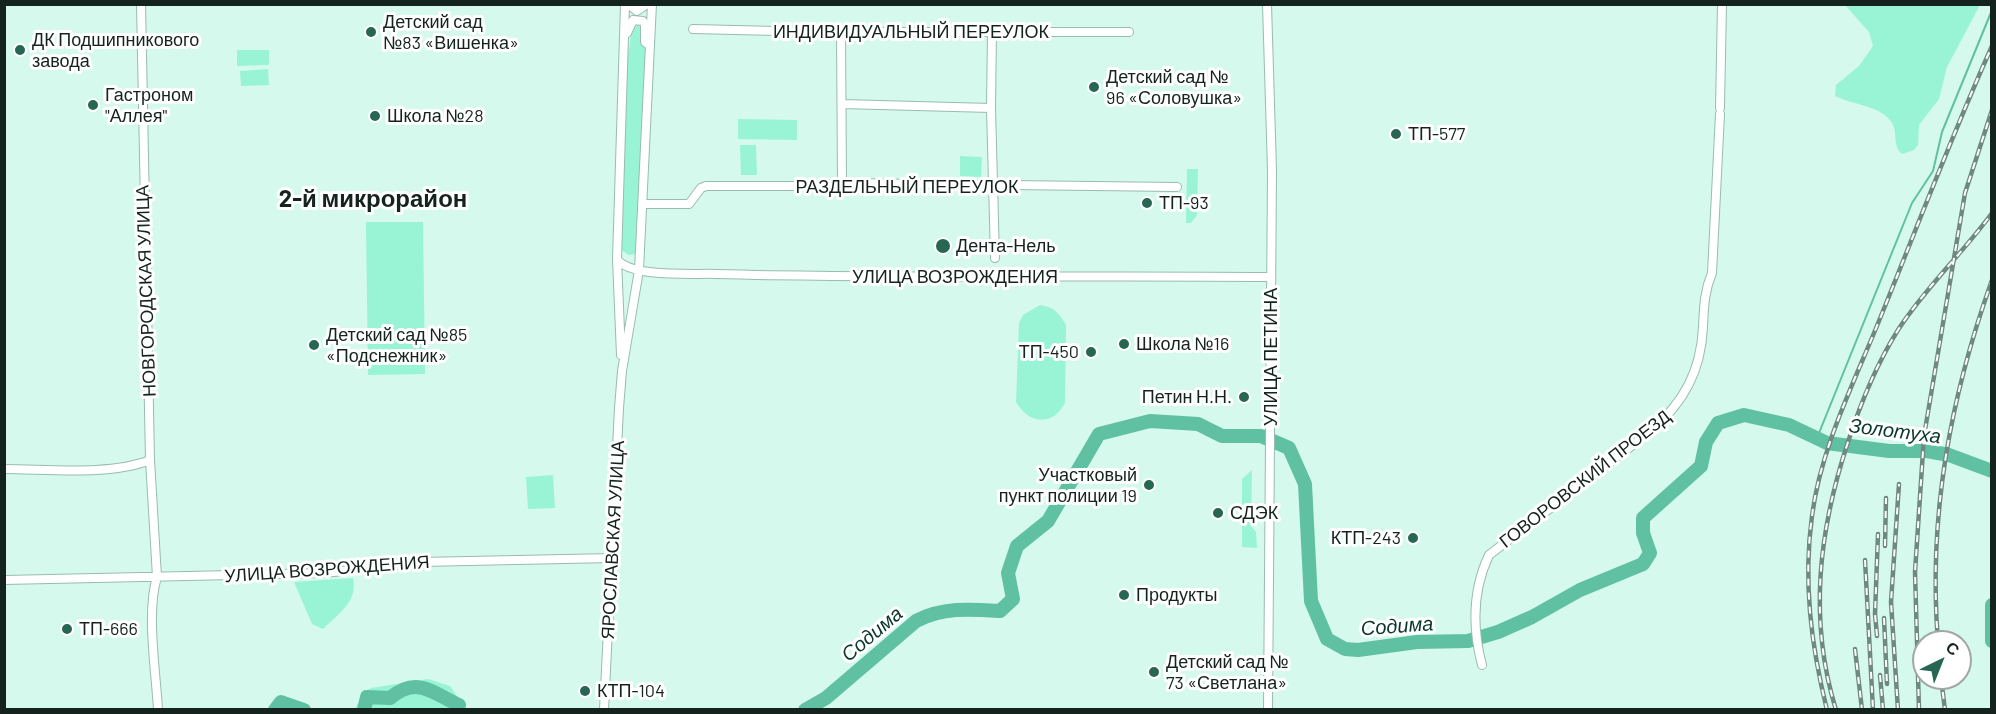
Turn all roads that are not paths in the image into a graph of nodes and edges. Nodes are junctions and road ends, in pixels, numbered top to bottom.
1 (141, 4) edge
2 (626, 4) edge
3 (647, 4) edge
4 (652, 4) edge
5 (1267, 4) edge
6 (1722, 4) edge
7 (693, 29) dead end
8 (992, 31) junction
9 (841, 32) junction
10 (1129, 33) dead end
11 (650, 46) junction
12 (624, 50) junction
13 (842, 104) junction
14 (991, 108) junction
15 (842, 183) junction
16 (992, 186) junction
17 (1177, 187) dead end
18 (644, 204) junction
19 (995, 258) dead end
20 (617, 259) junction
21 (639, 270) junction
22 (1271, 277) junction
23 (622, 371) junction
24 (150, 460) junction
25 (4, 469) edge
26 (613, 558) junction
27 (157, 577) junction
28 (4, 580) edge
29 (1482, 666) dead end
30 (158, 710) edge
31 (604, 710) edge
32 (1268, 710) edge

1 - 24 street, НОВГОРОДСКАЯ УЛИЦА
2 - 3 street, ЯРОСЛАВСКАЯ УЛИЦА
2 - 12 street, ЯРОСЛАВСКАЯ УЛИЦА
4 - 11 street, ЯРОСЛАВСКАЯ УЛИЦА
5 - 22 street, УЛИЦА ПЕТИНА
6 - 29 street, ГОВОРОВСКИЙ ПРОЕЗД
7 - 9 street, ИНДИВИДУАЛЬНЫЙ ПЕРЕУЛОК
8 - 9 street, ИНДИВИДУАЛЬНЫЙ ПЕРЕУЛОК
8 - 10 street, ИНДИВИДУАЛЬНЫЙ ПЕРЕУЛОК
8 - 14 street
9 - 13 street
11 - 12 street, ЯРОСЛАВСКАЯ УЛИЦА
11 - 18 street, ЯРОСЛАВСКАЯ УЛИЦА
12 - 20 street, ЯРОСЛАВСКАЯ УЛИЦА
13 - 14 street
13 - 15 street
14 - 16 street
15 - 16 street, РАЗДЕЛЬНЫЙ ПЕРЕУЛОК
15 - 18 street, РАЗДЕЛЬНЫЙ ПЕРЕУЛОК
16 - 17 street, РАЗДЕЛЬНЫЙ ПЕРЕУЛОК
16 - 19 street
18 - 21 street, ЯРОСЛАВСКАЯ УЛИЦА
20 - 21 street
20 - 23 street, ЯРОСЛАВСКАЯ УЛИЦА
21 - 22 street, УЛИЦА ВОЗРОЖДЕНИЯ
21 - 23 street, ЯРОСЛАВСКАЯ УЛИЦА
22 - 32 street, УЛИЦА ПЕТИНА
23 - 26 street, ЯРОСЛАВСКАЯ УЛИЦА
24 - 25 street
24 - 27 street, НОВГОРОДСКАЯ УЛИЦА
26 - 27 street, УЛИЦА ВОЗРОЖДЕНИЯ
26 - 31 street, ЯРОСЛАВСКАЯ УЛИЦА
27 - 28 street, УЛИЦА ВОЗРОЖДЕНИЯ
27 - 30 street, НОВГОРОДСКАЯ УЛИЦА

